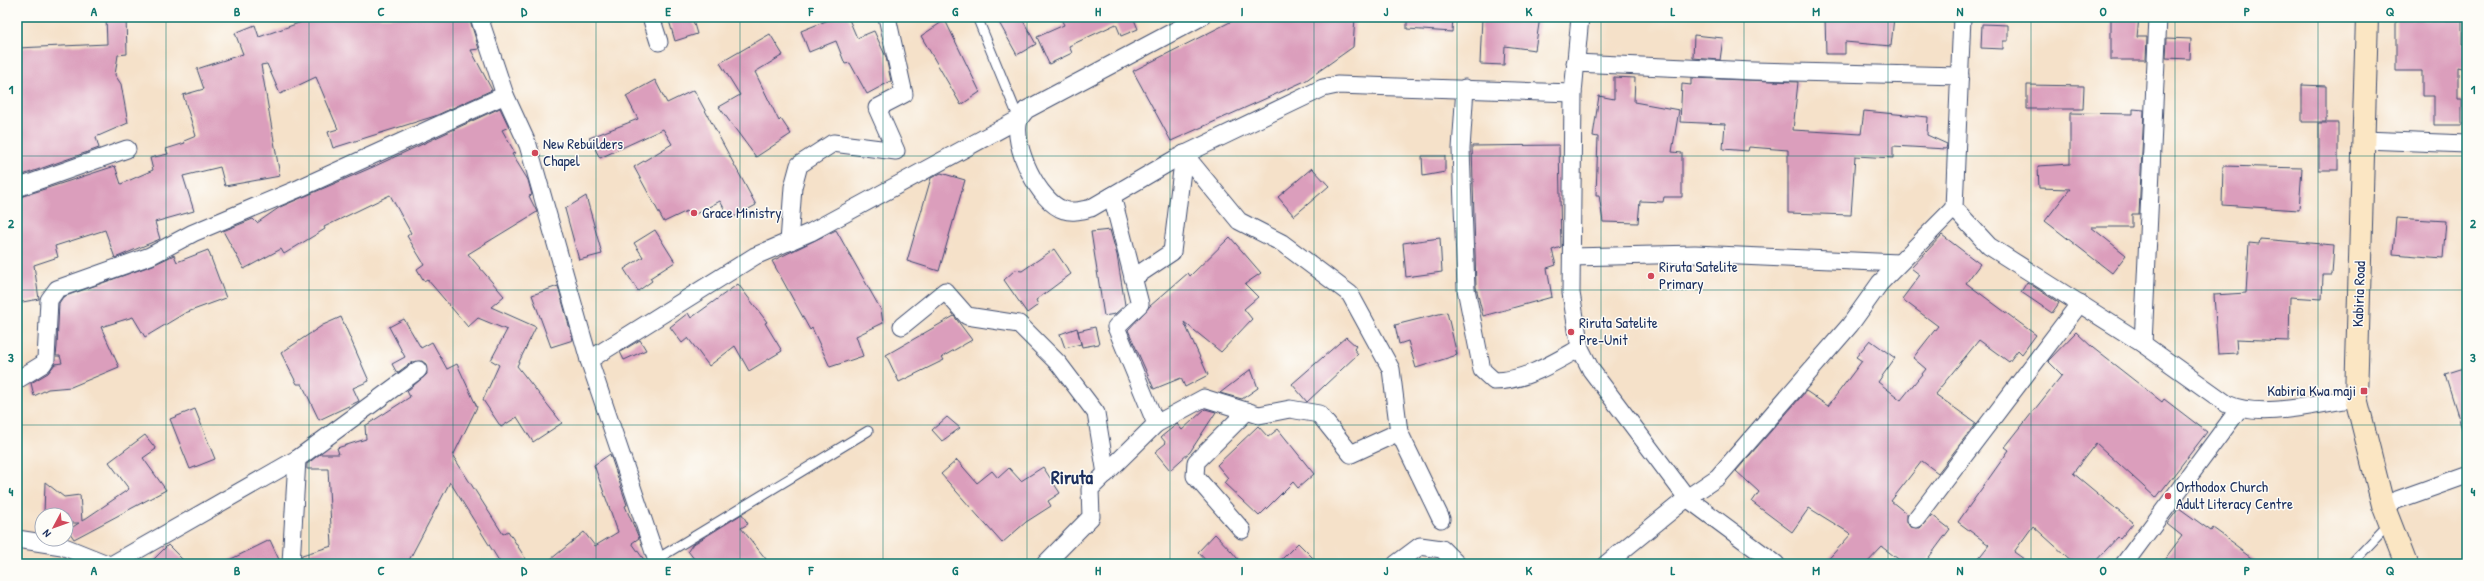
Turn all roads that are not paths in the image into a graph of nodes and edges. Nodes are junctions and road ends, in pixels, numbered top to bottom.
1 (479, 17) edge
2 (651, 17) edge
3 (887, 17) edge
4 (977, 17) edge
5 (1200, 17) edge
6 (1580, 17) edge
7 (1962, 17) edge
8 (2158, 17) edge
9 (2367, 17) edge
10 (659, 42) dead end
11 (1575, 63) junction
12 (1960, 76) junction
13 (1464, 88) junction
14 (1573, 93) junction
15 (505, 95) junction
16 (1019, 119) junction
17 (2364, 140) junction
18 (2467, 144) edge
19 (127, 149) dead end
20 (1184, 154) junction
21 (17, 188) edge
22 (1112, 196) junction
23 (1954, 208) junction
24 (789, 242) junction
25 (1572, 256) junction
26 (1899, 263) junction
27 (1133, 278) junction
28 (2080, 303) junction
29 (902, 326) dead end
30 (2144, 344) junction
31 (1580, 348) junction
32 (589, 360) junction
33 (418, 370) dead end
34 (17, 380) edge
35 (2356, 398) junction
36 (2239, 409) junction
37 (1247, 411) junction
38 (1156, 424) junction
39 (868, 431) dead end
40 (1399, 432) junction
41 (297, 459) junction
42 (1106, 474) junction
43 (2467, 475) edge
44 (1687, 498) junction
45 (2386, 514) junction
46 (1441, 519) dead end
47 (1916, 519) dead end
48 (1242, 530) dead end
49 (17, 539) edge
50 (658, 562) edge
51 (107, 564) edge
52 (113, 564) edge
53 (291, 564) edge
54 (1045, 564) edge
55 (1396, 564) edge
56 (1457, 564) edge
57 (1606, 564) edge
58 (1776, 564) edge
59 (2124, 564) edge
60 (2351, 564) edge
61 (2406, 564) edge

1 - 15 street
2 - 10 street
3 - 24 street
4 - 16 lane
5 - 16 street
6 - 11 street
7 - 12 street
8 - 30 street
9 - 17 main road, Kabiria Road
11 - 12 street
11 - 14 street
12 - 23 street
13 - 14 street
13 - 20 street
13 - 31 street
14 - 25 street
15 - 32 street
15 - 34 street
16 - 22 street
16 - 24 street
17 - 18 street
17 - 35 main road, Kabiria Road
19 - 21 street
20 - 22 street
20 - 27 street
20 - 40 street
22 - 27 street
23 - 26 street
23 - 28 street
24 - 32 street
25 - 26 street
25 - 31 street
26 - 44 street
27 - 38 street
28 - 30 street
28 - 47 street
29 - 42 street
30 - 36 street
31 - 44 street
32 - 50 street
33 - 41 street
35 - 36 street
35 - 45 main road, Kabiria Road
36 - 59 street
37 - 38 street
37 - 40 street
37 - 48 street
38 - 42 street
39 - 50 lane
40 - 46 street
41 - 52 street
41 - 53 street
42 - 54 street
43 - 45 street
44 - 57 street
44 - 58 street
45 - 60 lane
45 - 61 main road, Kabiria Road
49 - 51 street
55 - 56 street

